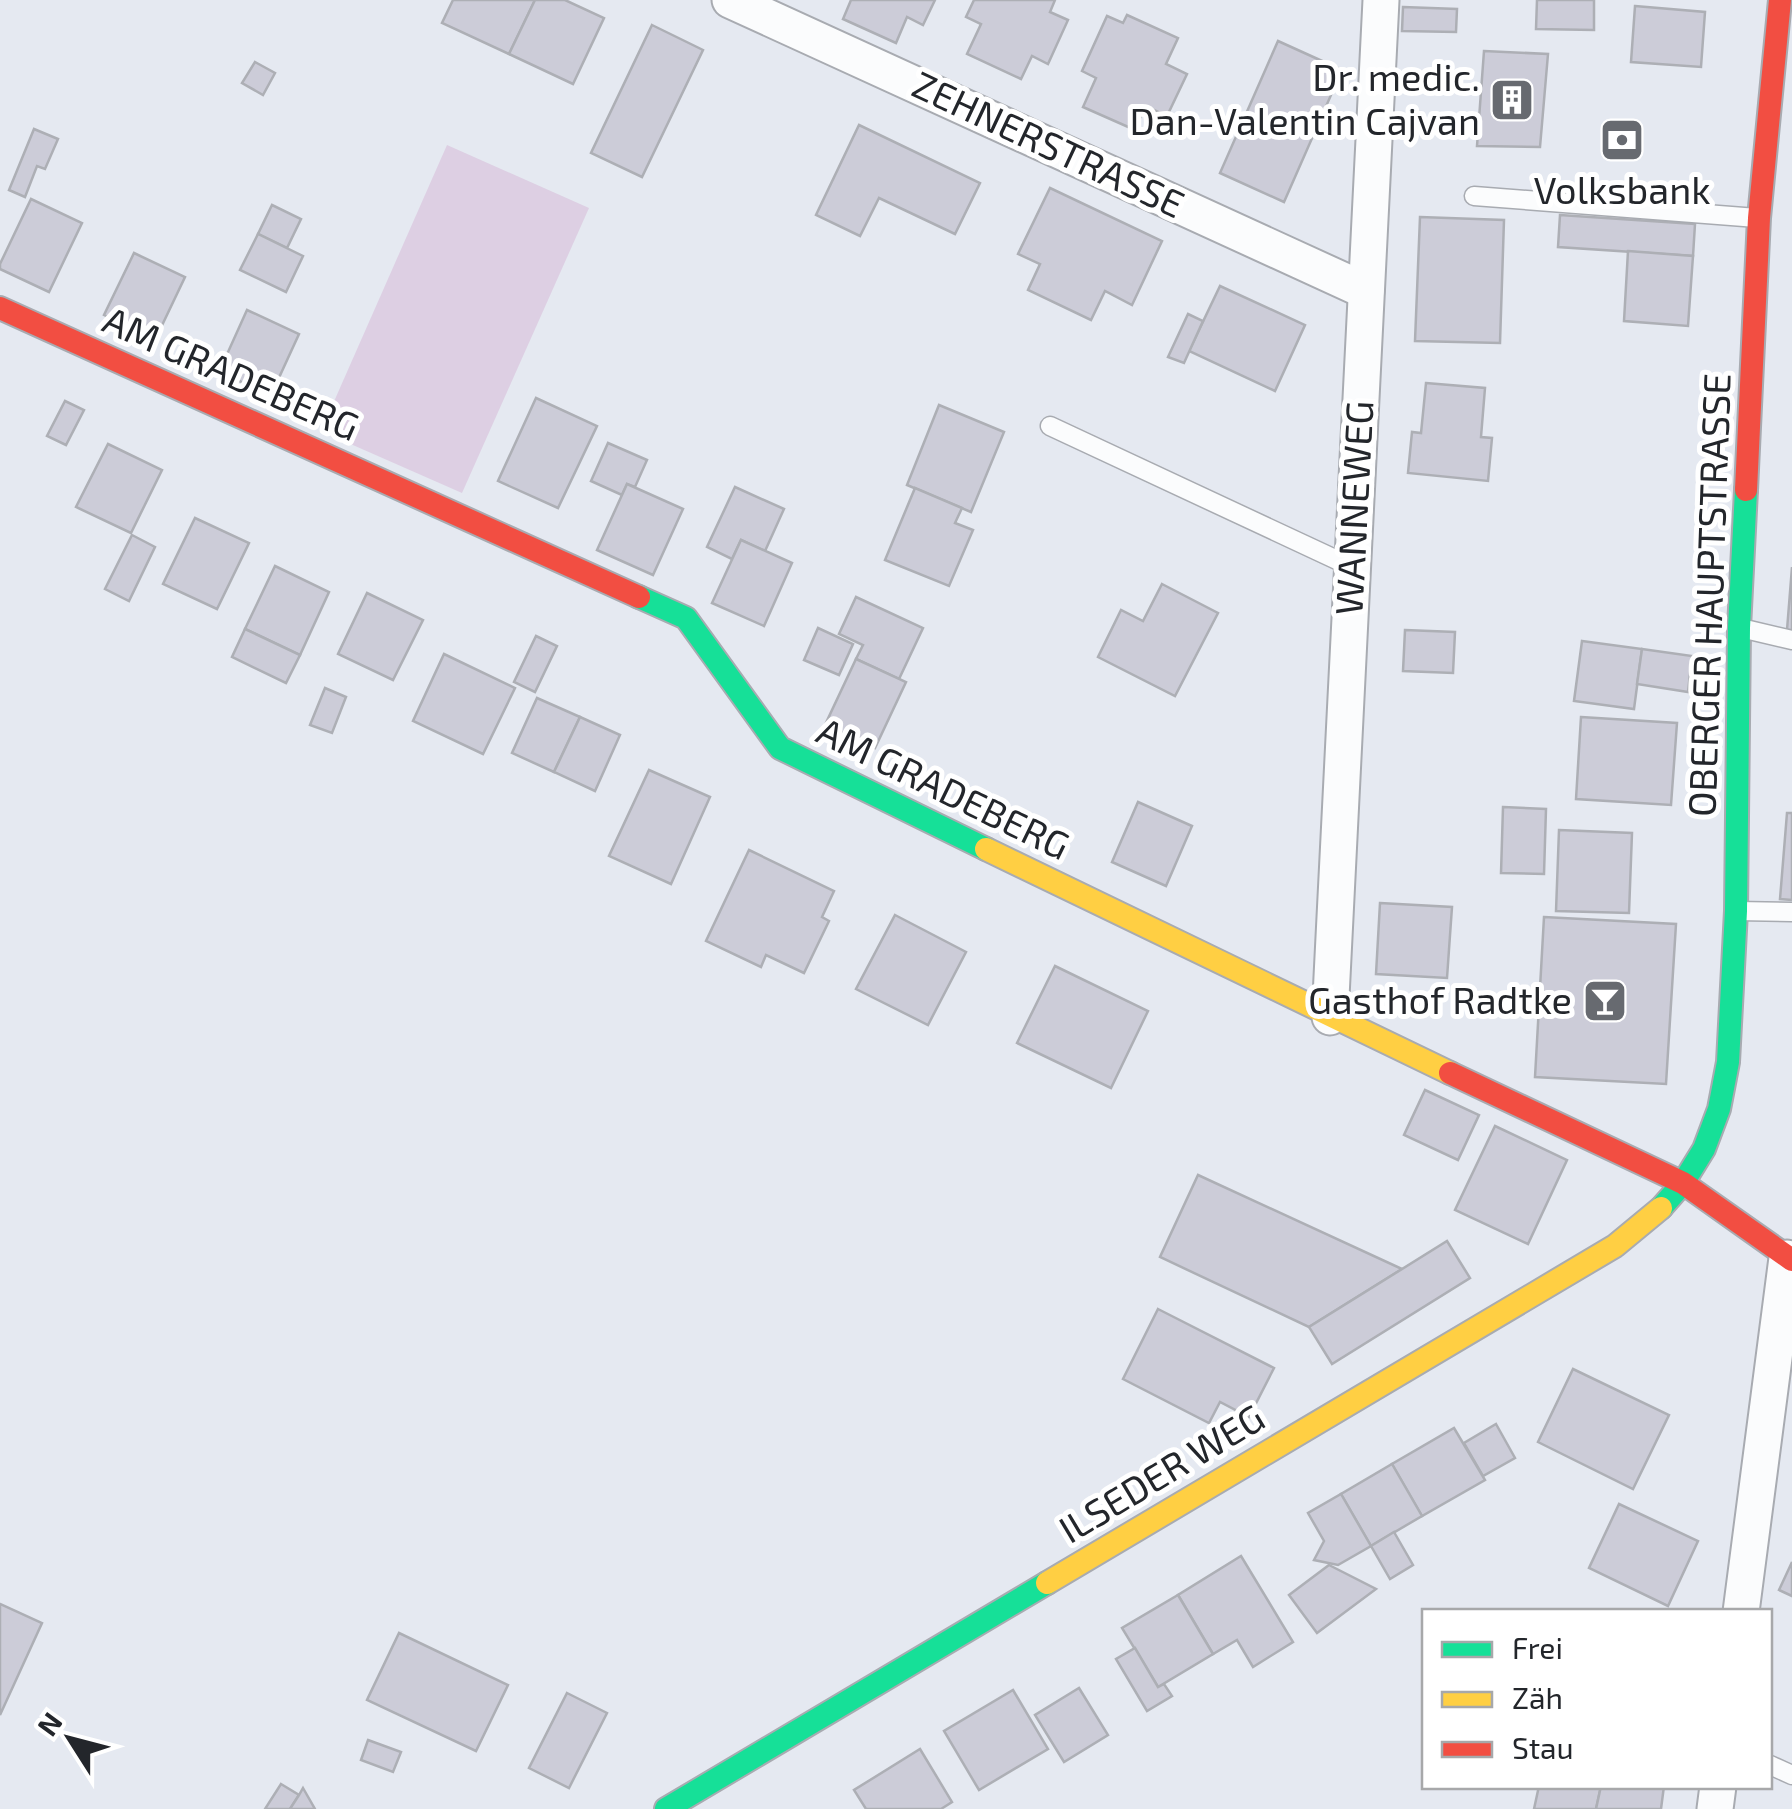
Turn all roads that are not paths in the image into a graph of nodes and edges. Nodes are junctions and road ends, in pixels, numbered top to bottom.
1 (730, 0) edge
2 (1381, 0) edge
3 (1780, 0) edge
4 (1474, 196) dead end
5 (1759, 218) junction
6 (1366, 291) junction
7 (0, 308) edge
8 (1050, 426) dead end
9 (1352, 568) junction
10 (1739, 628) junction
11 (1792, 640) edge
12 (1736, 911) junction
13 (1792, 912) edge
14 (1330, 1017) junction
15 (1683, 1183) junction
16 (1790, 1259) edge
17 (1741, 1609) edge
18 (666, 1809) edge

1 - 6 street, ZEHNERSTRASSE
2 - 6 street, WANNEWEG
3 - 5 street, OBERGER HAUPTSTRASSE
4 - 5 lane
5 - 10 street, OBERGER HAUPTSTRASSE
6 - 9 street, WANNEWEG
7 - 14 street, AM GRADEBERG
8 - 9 lane
9 - 14 street, WANNEWEG
10 - 11 lane
10 - 12 street, OBERGER HAUPTSTRASSE
12 - 13 lane
12 - 15 street, OBERGER HAUPTSTRASSE
14 - 15 street, AM GRADEBERG
15 - 16 street, AM GRADEBERG
15 - 18 street, ILSEDER WEG
16 - 17 street

